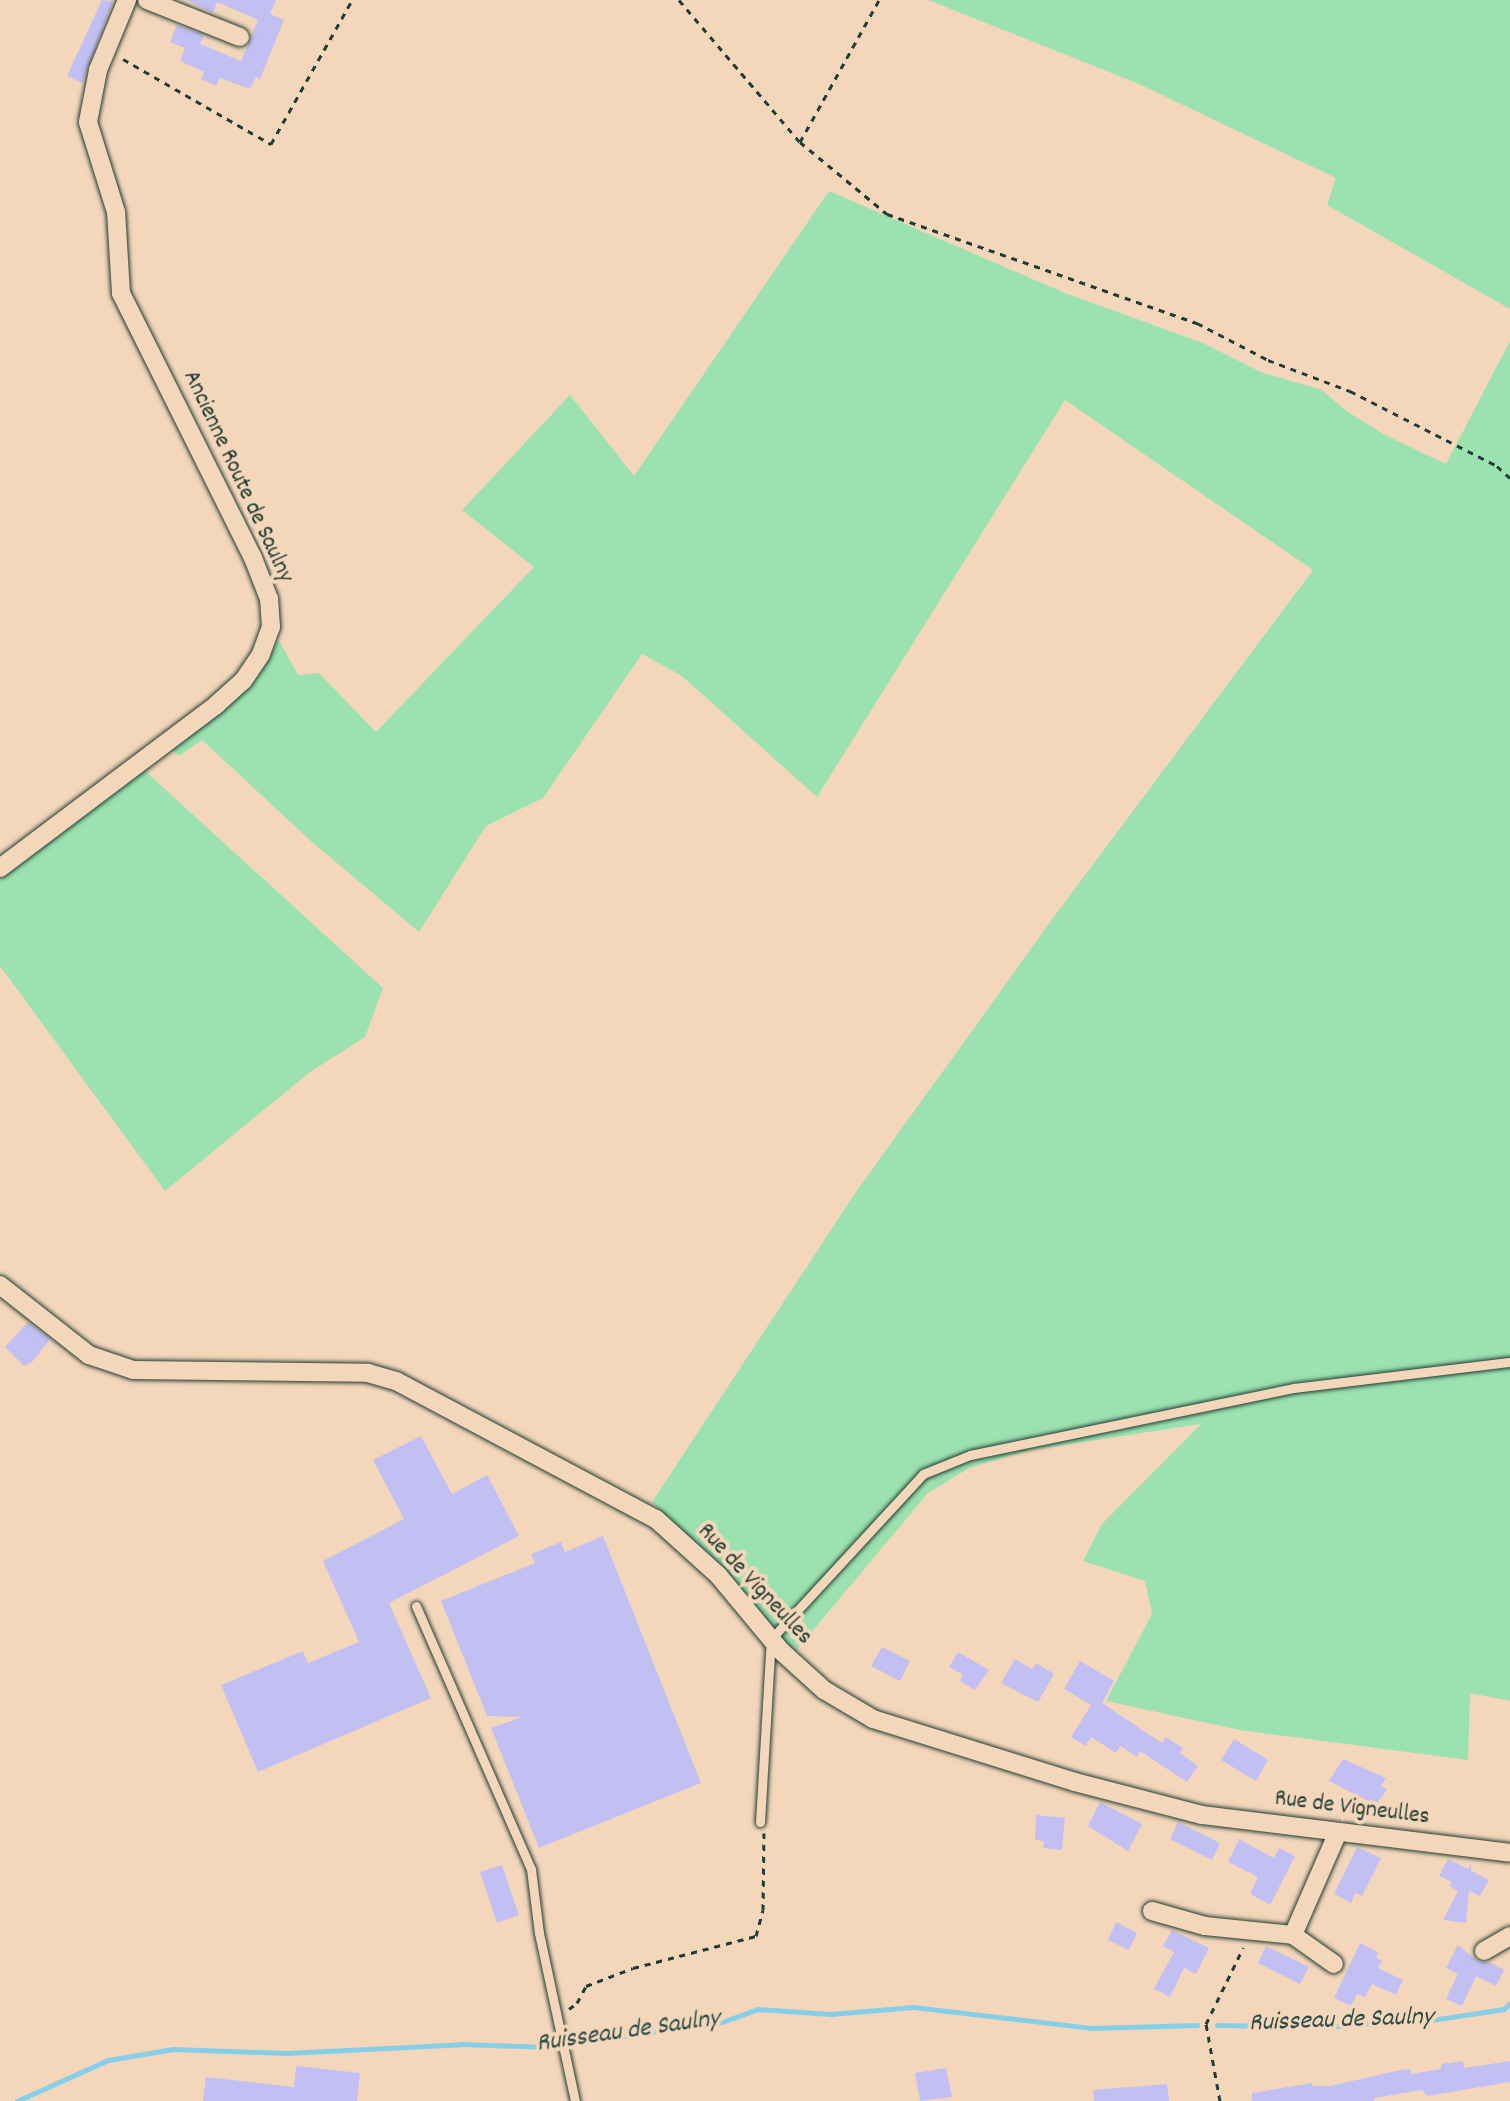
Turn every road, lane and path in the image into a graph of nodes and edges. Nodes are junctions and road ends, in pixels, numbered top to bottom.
1 (127, 0) edge
2 (147, 0) edge
3 (352, 0) edge
4 (679, 0) edge
5 (879, 0) edge
6 (240, 37) dead end
7 (106, 49) junction
8 (800, 142) junction
9 (1510, 478) edge
10 (0, 868) edge
11 (0, 1285) edge
12 (1510, 1362) edge
13 (416, 1606) dead end
14 (771, 1639) junction
15 (760, 1822) joint
16 (1338, 1832) junction
17 (1510, 1853) edge
18 (1152, 1911) dead end
19 (1251, 1931) junction
20 (1293, 1935) junction
21 (1510, 1936) edge
22 (1484, 1951) dead end
23 (1334, 1964) dead end
24 (556, 2019) junction
25 (575, 2101) edge
26 (1220, 2101) edge

1 - 7 street, Ancienne Route de Saulny
2 - 6 street
3 - 7 path
4 - 8 path
5 - 8 path
7 - 10 street, Ancienne Route de Saulny
8 - 9 path
11 - 14 street, Rue de Vigneulles
12 - 14 lane
13 - 24 lane
14 - 15 lane
14 - 16 street, Rue de Vigneulles
15 - 24 path
16 - 17 street, Rue de Vigneulles
16 - 20 street
18 - 19 street
19 - 20 street
19 - 26 path
20 - 23 street
21 - 22 street
24 - 25 lane

